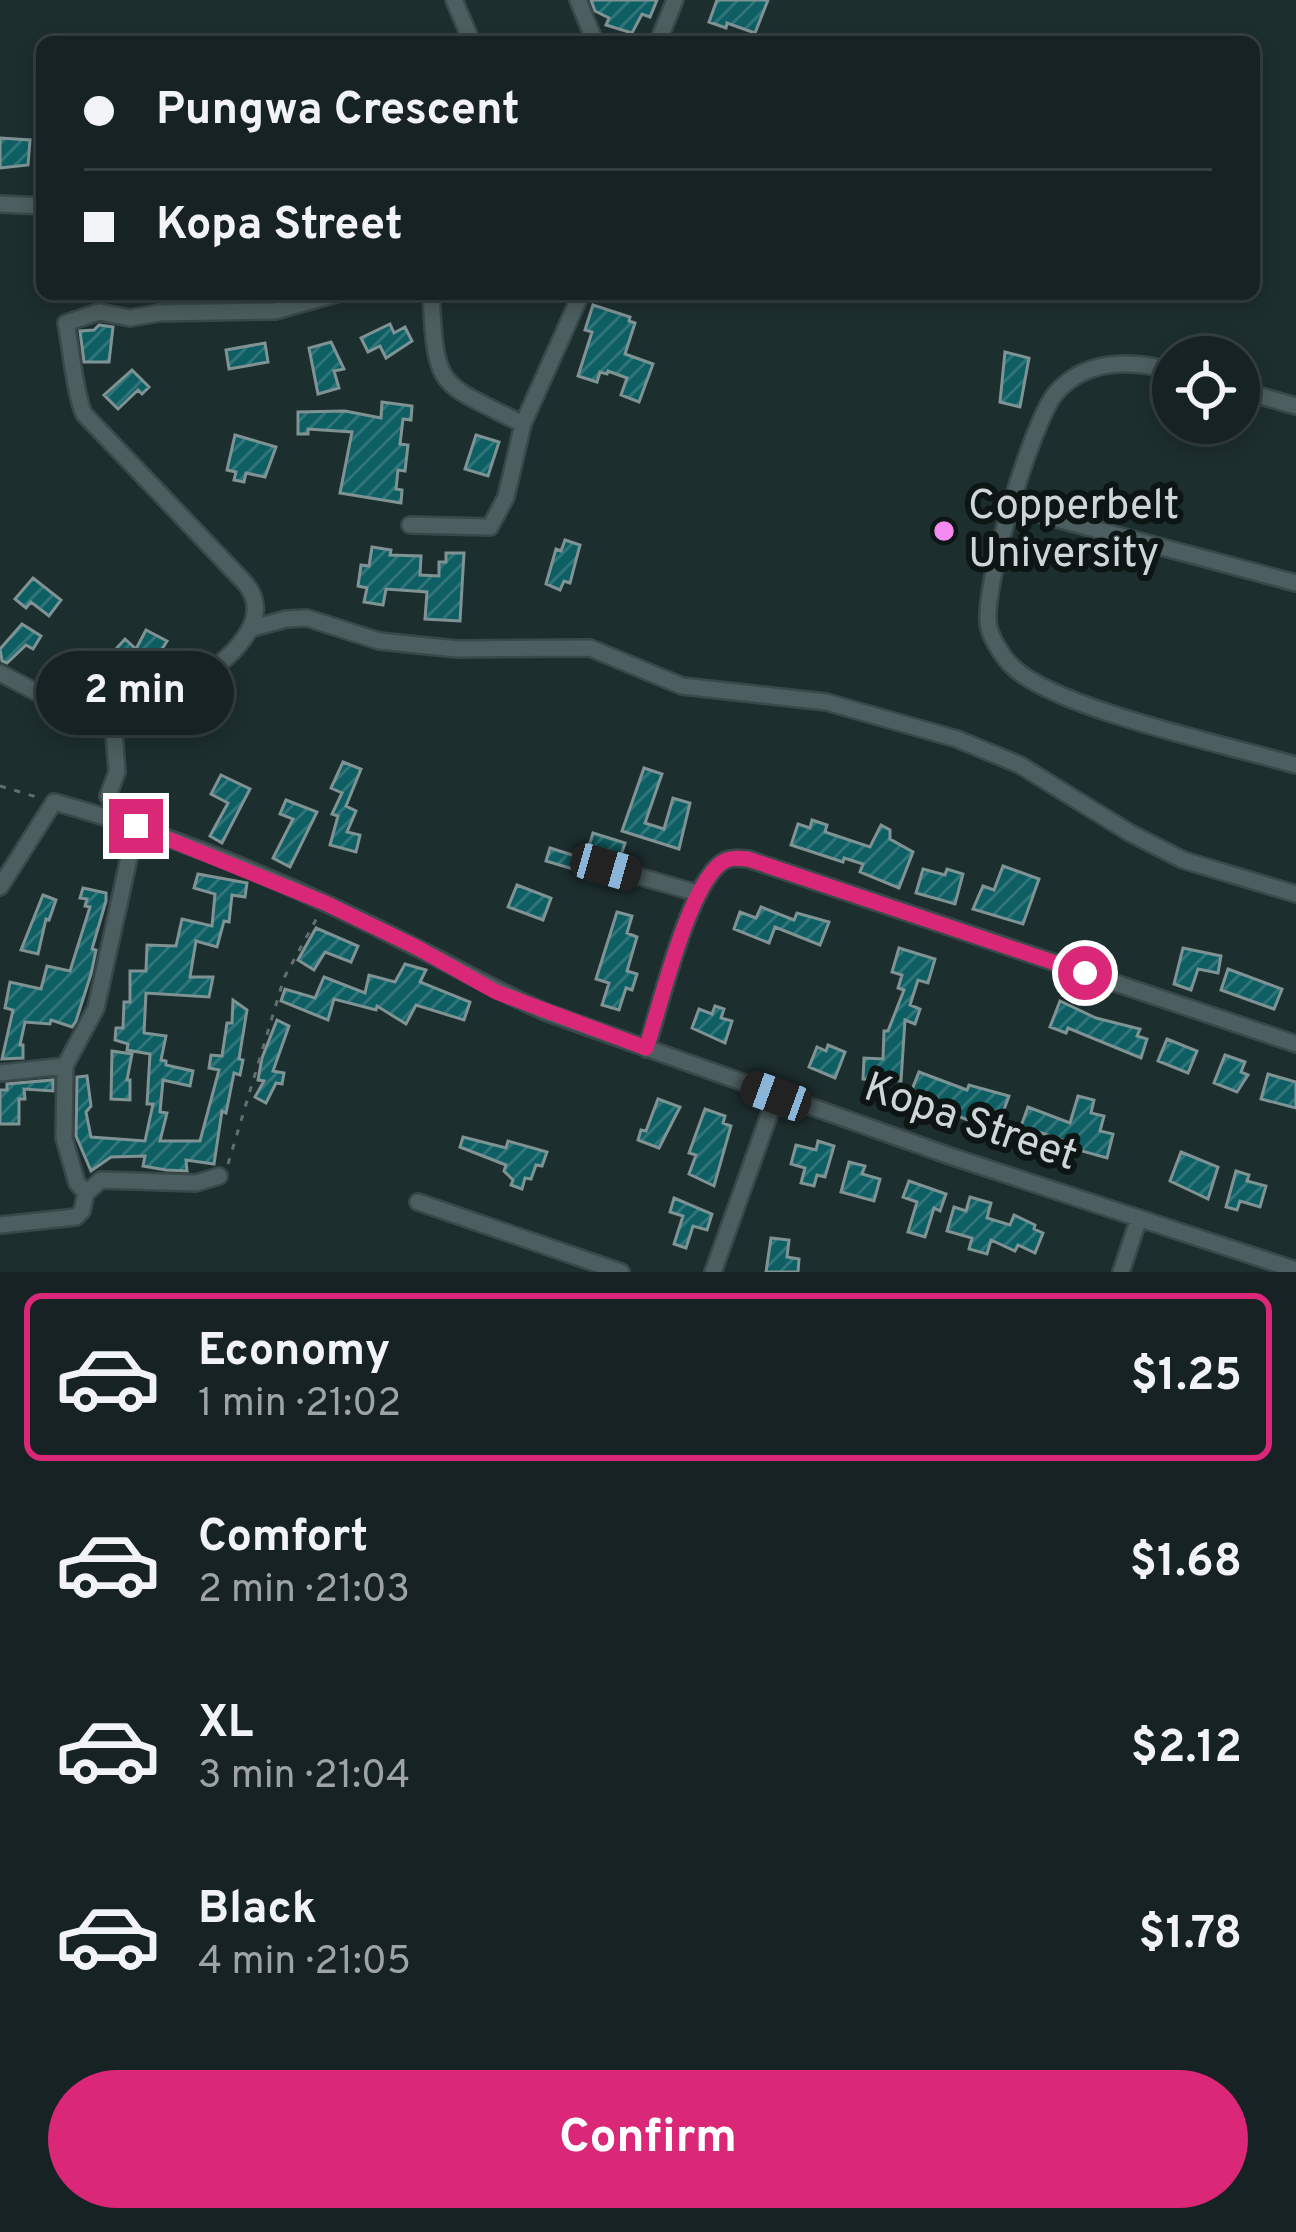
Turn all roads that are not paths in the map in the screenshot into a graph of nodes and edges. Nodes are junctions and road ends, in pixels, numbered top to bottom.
1 (454, 0) edge
2 (578, 0) edge
3 (675, 0) edge
4 (469, 36) edge
5 (593, 36) edge
6 (660, 36) edge
7 (0, 204) edge
8 (36, 206) edge
9 (314, 300) edge
10 (431, 300) edge
11 (578, 300) edge
12 (1152, 366) edge
13 (1260, 396) edge
14 (1296, 406) edge
15 (523, 424) junction
16 (1012, 507) junction
17 (410, 525) dead end
18 (1296, 584) edge
19 (253, 628) junction
20 (0, 674) edge
21 (114, 733) junction
22 (1296, 765) edge
23 (130, 824) junction
24 (606, 867) dead end
25 (0, 887) edge
26 (697, 893) junction
27 (1296, 893) edge
28 (1296, 1044) edge
29 (646, 1048) junction
30 (65, 1066) junction
31 (0, 1073) edge
32 (776, 1096) junction
33 (219, 1176) road end
34 (86, 1193) junction
35 (418, 1202) dead end
36 (1138, 1218) junction
37 (0, 1225) edge
38 (611, 1270) edge
39 (1296, 1270) edge
40 (712, 1272) edge
41 (1121, 1272) edge

1 - 4 street
2 - 5 street
3 - 6 street
7 - 8 street
9 - 19 street
10 - 15 street
11 - 15 street
12 - 16 street
13 - 14 street
15 - 17 street
16 - 18 street
16 - 22 street
19 - 21 street
19 - 27 street
20 - 21 street
21 - 23 street
23 - 25 street, Kopa Street
23 - 29 street, Kopa Street
23 - 30 street
24 - 26 street
26 - 28 street
26 - 29 street
29 - 32 street, Kopa Street
30 - 31 street
30 - 34 street
32 - 36 street, Kopa Street
32 - 40 street
33 - 34 street
34 - 37 street
35 - 38 street
36 - 39 street, Kopa Street
36 - 41 street

